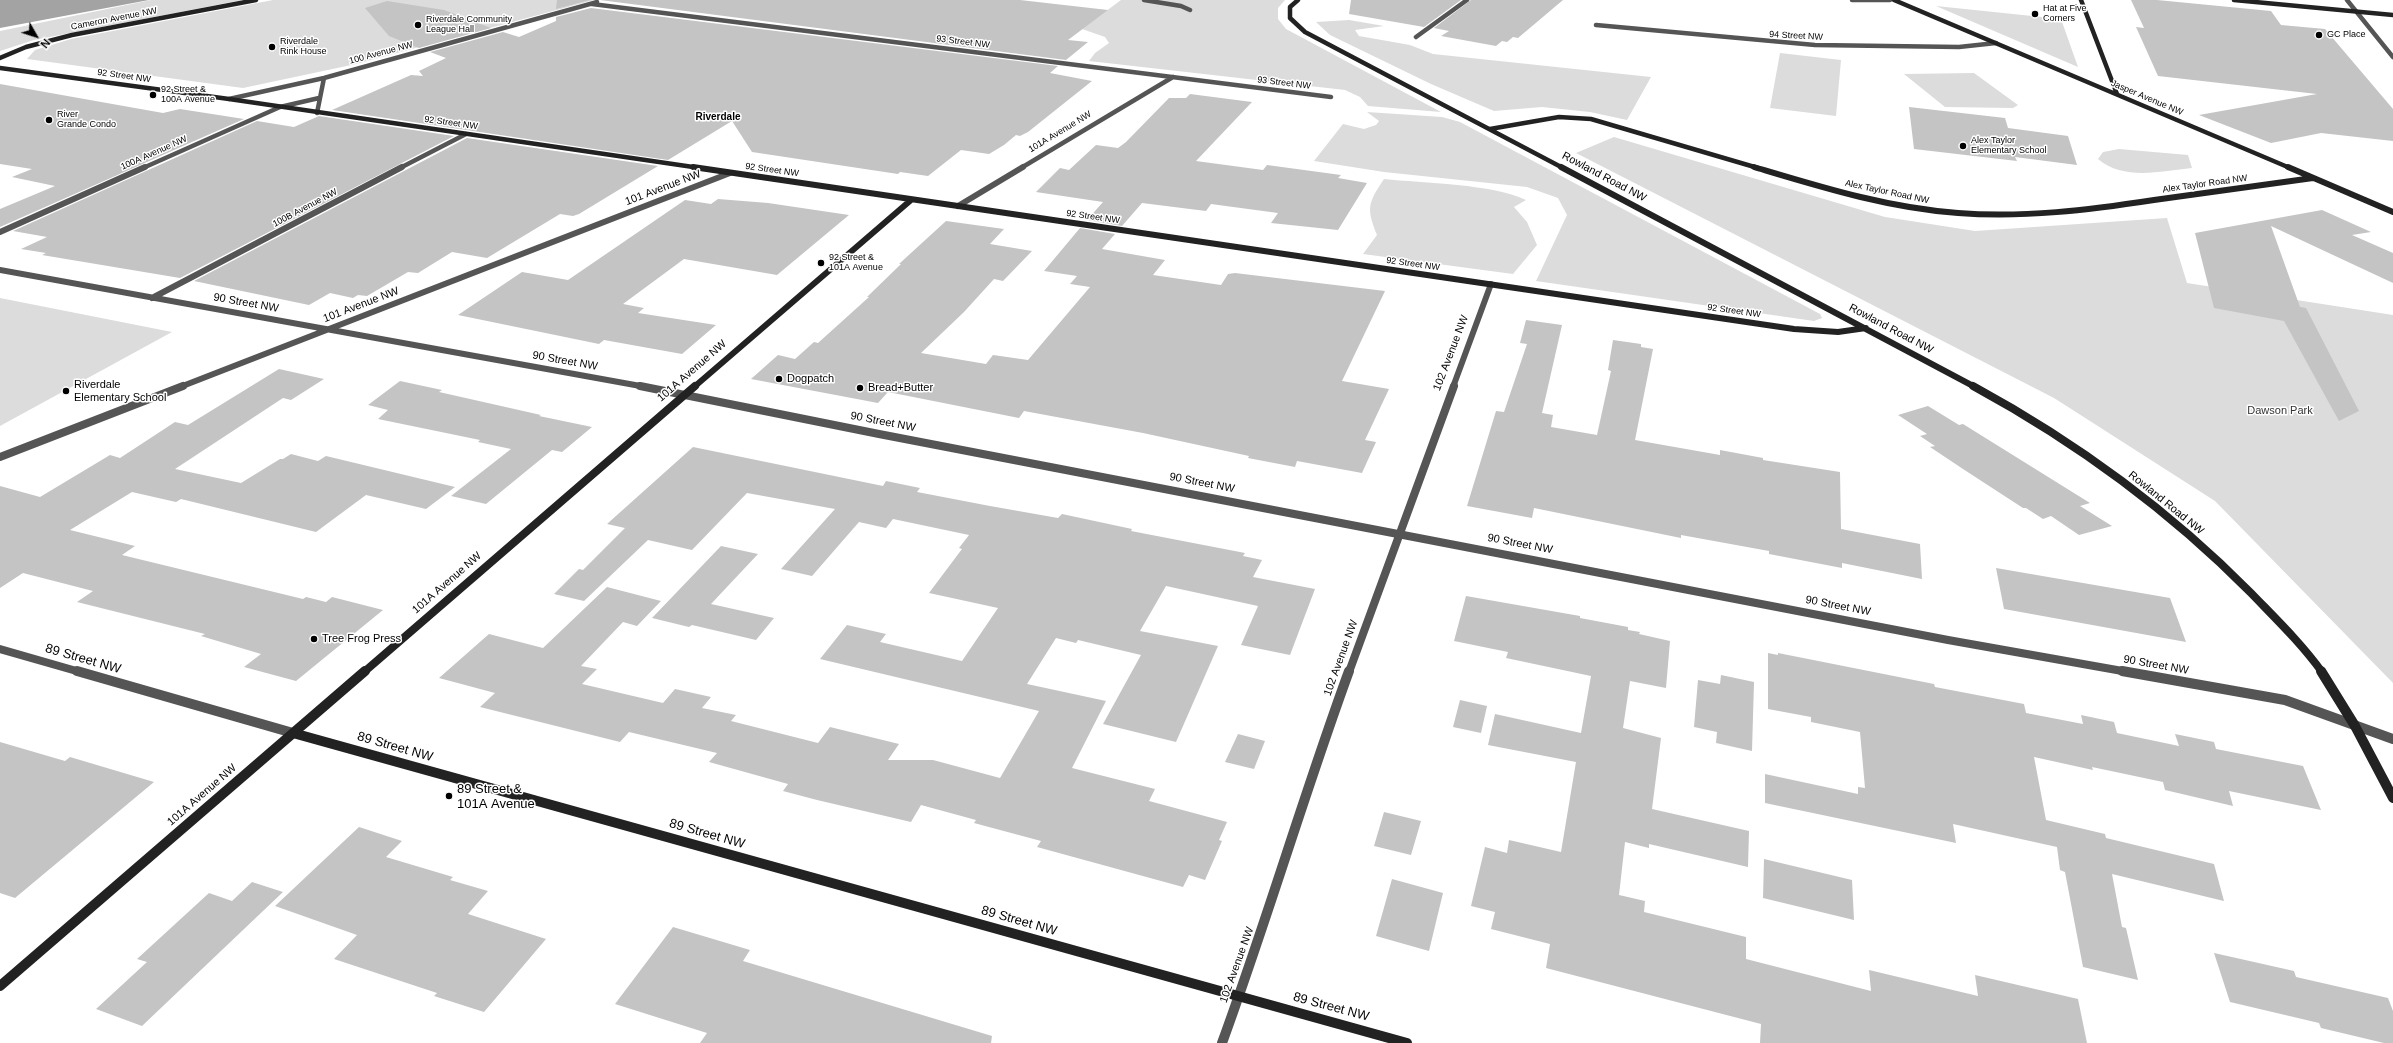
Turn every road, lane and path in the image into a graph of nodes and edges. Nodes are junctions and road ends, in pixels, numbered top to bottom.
1 (256, 0) edge
2 (605, 0) edge
3 (1144, 0) edge
4 (1298, 0) edge
5 (1467, 0) edge
6 (1852, 0) edge
7 (1890, 0) edge
8 (1894, 0) edge
9 (2081, 0) edge
10 (2234, 0) edge
11 (2347, 0) edge
12 (592, 4) junction
13 (1190, 10) dead end
14 (2355, 12) junction
15 (2393, 15) edge
16 (1596, 25) dead end
17 (1416, 37) dead end
18 (1996, 43) junction
19 (2393, 57) edge
20 (0, 58) edge
21 (0, 68) edge
22 (1173, 77) junction
23 (324, 78) junction
24 (2117, 94) junction
25 (1331, 97) dead end
26 (319, 98) junction
27 (229, 99) junction
28 (280, 107) junction
29 (317, 113) junction
30 (1490, 129) junction
31 (466, 134) junction
32 (730, 173) junction
33 (2313, 178) junction
34 (911, 200) junction
35 (958, 206) junction
36 (2393, 212) edge
37 (0, 232) edge
38 (0, 270) edge
39 (1491, 284) junction
40 (152, 298) junction
41 (1866, 328) junction
42 (327, 330) junction
43 (685, 394) junction
44 (0, 457) edge
45 (1399, 532) junction
46 (0, 649) edge
47 (2356, 726) junction
48 (293, 733) junction
49 (2393, 740) edge
50 (2393, 798) edge
51 (0, 986) edge
52 (1238, 996) junction
53 (1222, 1043) edge
54 (1407, 1043) edge

1 - 20 street, Cameron Avenue NW
2 - 12 street, 100 Avenue NW
3 - 13 street
4 - 30 street, Rowland Road NW
5 - 17 street
6 - 7 street
8 - 18 street, Jasper Avenue NW
9 - 24 street
10 - 14 street
11 - 14 street
12 - 22 street, 93 Street NW
12 - 23 street, 100 Avenue NW
14 - 15 street
14 - 19 street
16 - 18 street, 94 Street NW
18 - 24 street, Jasper Avenue NW
21 - 27 street, 92 Street NW
22 - 25 street, 93 Street NW
22 - 35 street, 101A Avenue NW
23 - 26 street
23 - 27 street, 100 Avenue NW
24 - 33 street, Jasper Avenue NW
26 - 28 street, 100A Avenue NW
26 - 29 street
27 - 28 street, 92 Street NW
28 - 29 street, 92 Street NW
28 - 37 street, 100A Avenue NW
29 - 31 street, 92 Street NW
30 - 33 street, Alex Taylor Road NW
30 - 41 street, Rowland Road NW
31 - 32 street, 92 Street NW
31 - 40 street, 100B Avenue NW
32 - 34 street, 92 Street NW
32 - 42 street, 101 Avenue NW
33 - 36 street, Jasper Avenue NW
34 - 35 street, 92 Street NW
34 - 43 street, 101A Avenue NW
35 - 39 street, 92 Street NW
38 - 40 street, 90 Street NW
39 - 41 street, 92 Street NW
39 - 45 street, 102 Avenue NW
40 - 42 street, 90 Street NW
41 - 47 street, Rowland Road NW
42 - 43 street, 90 Street NW
42 - 44 street, 101 Avenue NW
43 - 45 street, 90 Street NW
43 - 48 street, 101A Avenue NW
45 - 47 street, 90 Street NW
45 - 52 street, 102 Avenue NW
46 - 48 street, 89 Street NW
47 - 49 street, 90 Street NW
47 - 50 street, Rowland Road NW
48 - 51 street, 101A Avenue NW
48 - 52 street, 89 Street NW
52 - 53 street, 102 Avenue NW
52 - 54 street, 89 Street NW

